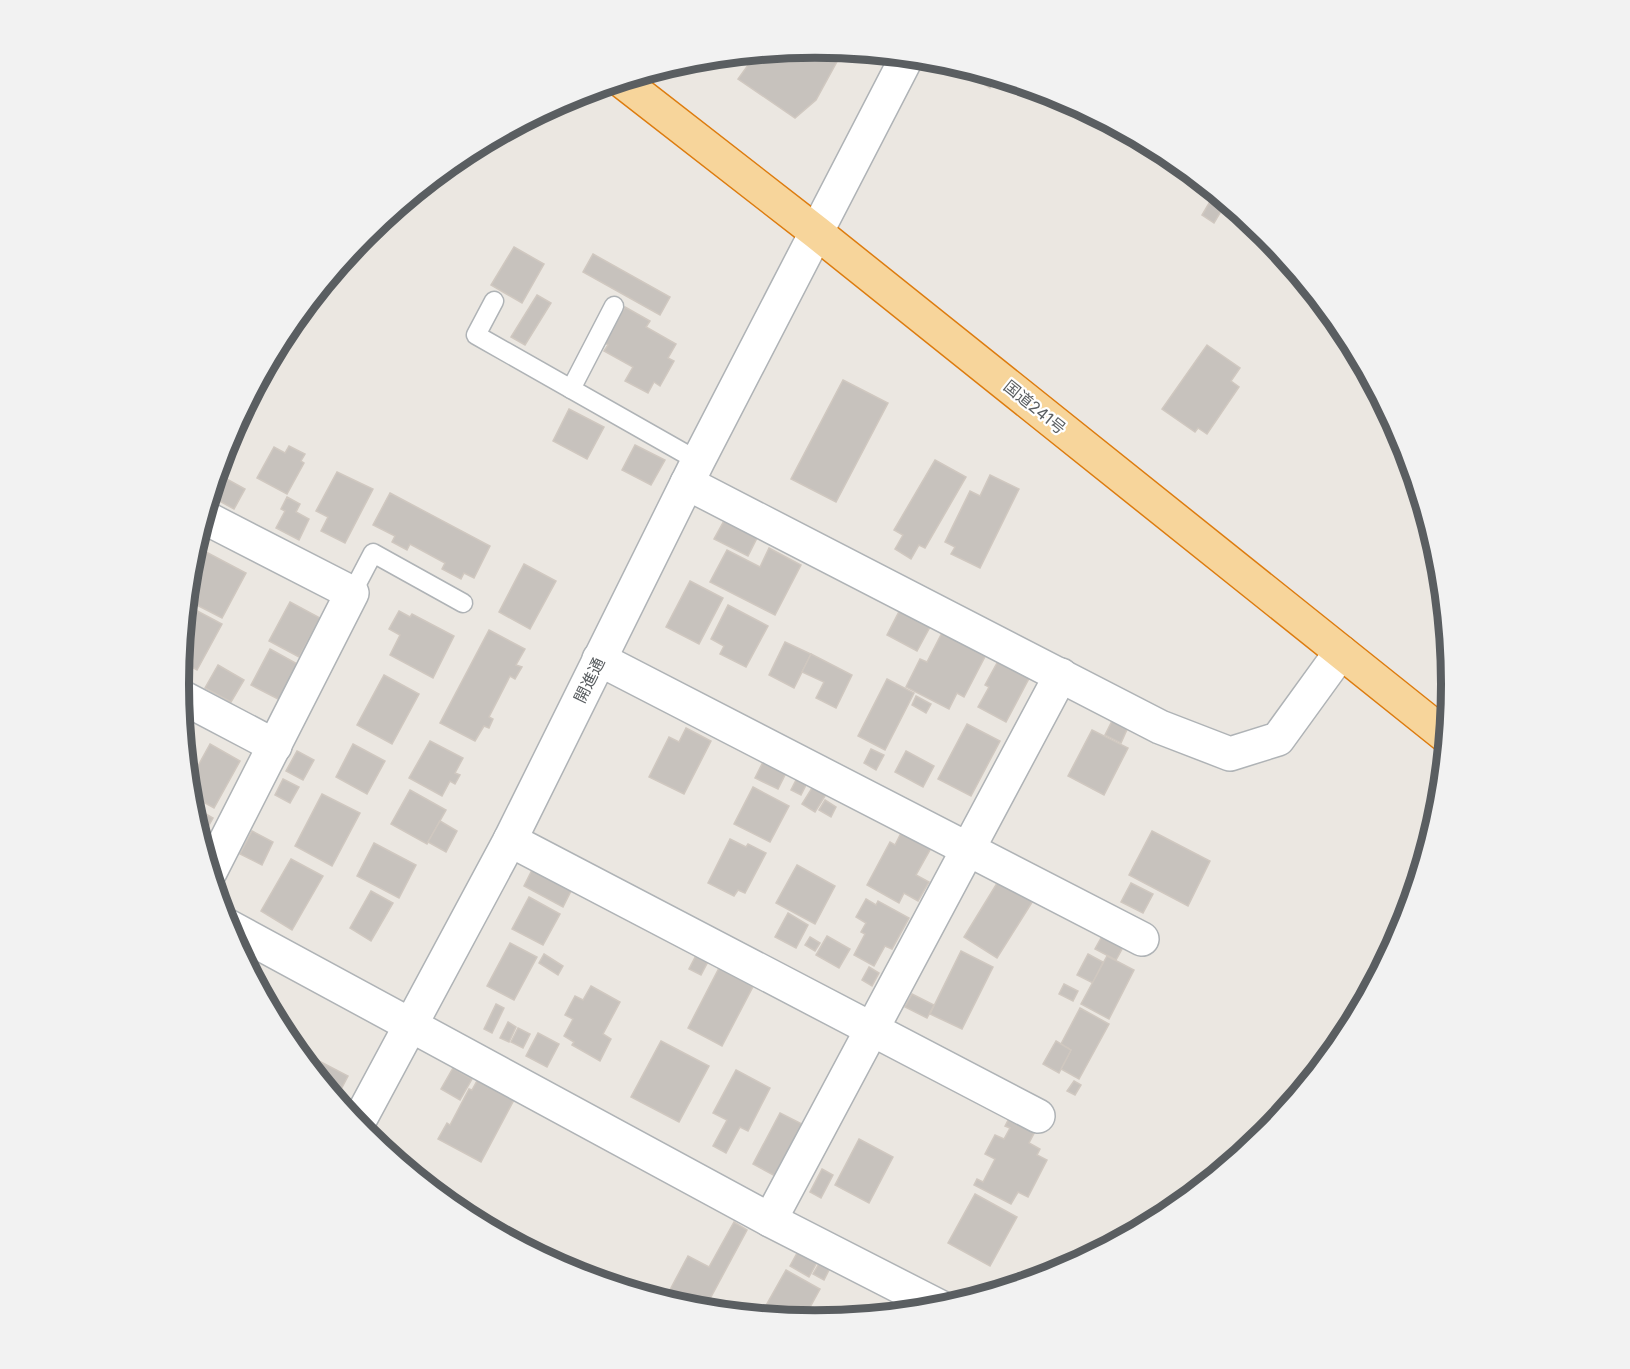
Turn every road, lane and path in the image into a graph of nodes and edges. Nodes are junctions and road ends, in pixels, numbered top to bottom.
1 (903, 65) edge
2 (630, 87) edge
3 (816, 232) junction
4 (494, 301) dead end
5 (614, 306) dead end
6 (571, 389) junction
7 (692, 472) junction
8 (211, 520) edge
9 (352, 593) junction
10 (463, 603) dead end
11 (1341, 652) junction
12 (599, 659) junction
13 (1061, 675) junction
14 (189, 701) edge
15 (1439, 731) edge
16 (275, 746) junction
17 (510, 840) junction
18 (968, 849) junction
19 (215, 863) edge
20 (241, 933) edge
21 (1142, 939) dead end
22 (410, 1023) junction
23 (872, 1029) junction
24 (362, 1116) edge
25 (1038, 1116) dead end
26 (770, 1220) junction
27 (926, 1300) edge

1 - 3 street, 開進通
2 - 3 highway, 国道241号
3 - 7 street, 開進通
3 - 11 highway, 国道241号
4 - 6 lane
5 - 6 lane
6 - 7 lane
7 - 12 street, 開進通
7 - 13 street
8 - 9 street
9 - 10 lane
9 - 16 street
11 - 13 street
11 - 15 highway, 国道241号
12 - 17 street, 開進通
12 - 18 street
13 - 18 street
14 - 16 street
16 - 19 street
17 - 22 street, 開進通
17 - 23 street
18 - 21 street
18 - 23 street
20 - 22 street
22 - 24 street, 開進通
22 - 26 street
23 - 25 street
23 - 26 street
26 - 27 street

